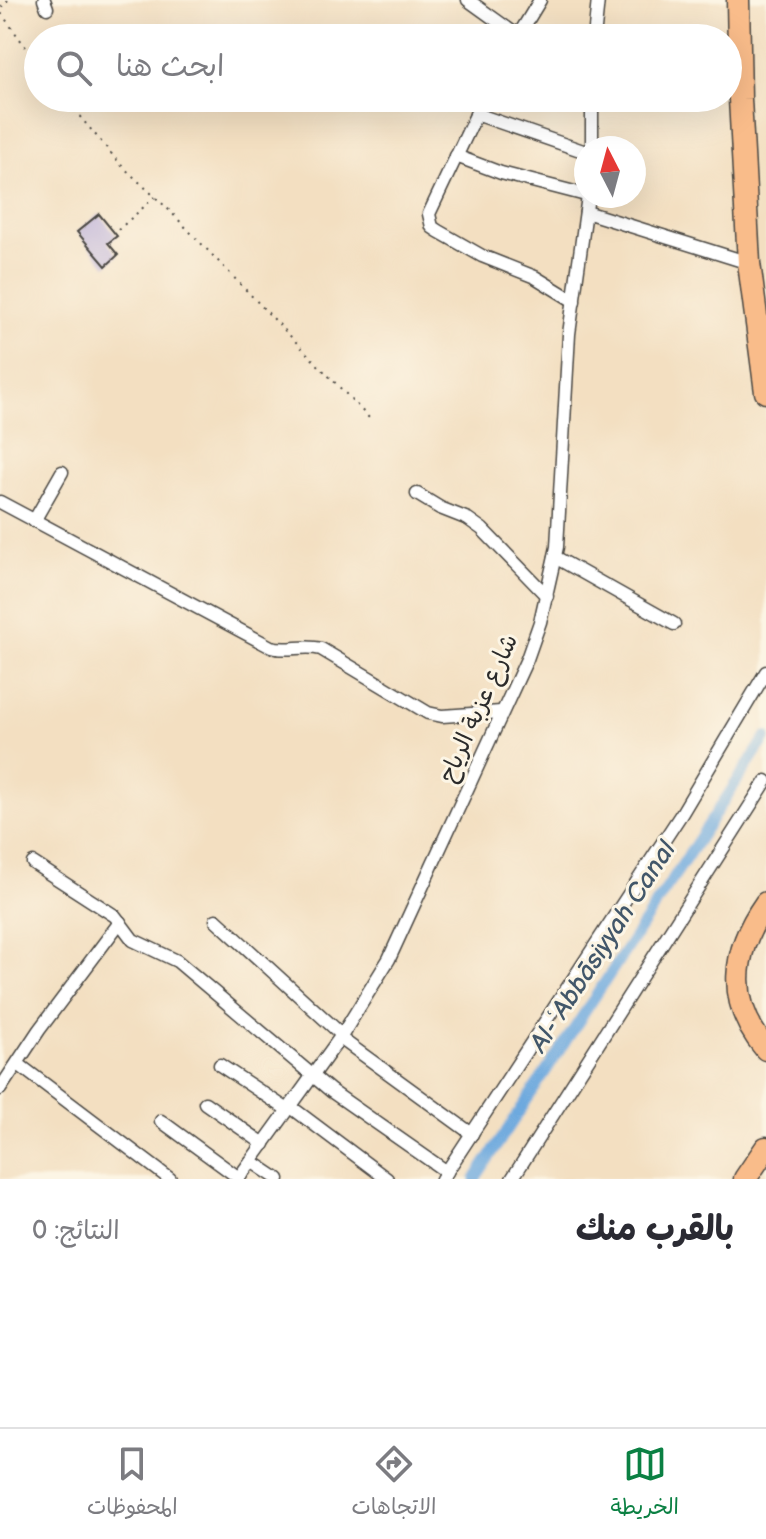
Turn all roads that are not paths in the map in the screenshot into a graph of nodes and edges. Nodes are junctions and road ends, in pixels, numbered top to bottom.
1 (468, 0) edge
2 (598, 0) edge
3 (740, 0) edge
4 (535, 2) edge
5 (500, 24) edge
6 (524, 24) edge
7 (595, 24) edge
8 (738, 24) edge
9 (742, 111) edge
10 (591, 112) edge
11 (476, 114) joint
12 (592, 136) edge
13 (574, 148) edge
14 (456, 156) junction
15 (574, 193) edge
16 (586, 208) edge
17 (586, 212) junction
18 (749, 263) junction
19 (574, 301) junction
20 (766, 392) edge
21 (62, 472) dead end
22 (417, 494) dead end
23 (0, 502) edge
24 (34, 521) junction
25 (555, 557) junction
26 (547, 596) junction
27 (674, 624) dead end
28 (766, 672) edge
29 (501, 712) junction
30 (766, 781) edge
31 (33, 863) dead end
32 (766, 903) edge
33 (216, 920) dead end
34 (120, 922) junction
35 (341, 1036) junction
36 (766, 1049) edge
37 (18, 1064) junction
38 (220, 1065) dead end
39 (313, 1076) junction
40 (0, 1089) edge
41 (205, 1103) dead end
42 (290, 1109) junction
43 (161, 1121) dead end
44 (472, 1134) junction
45 (264, 1144) junction
46 (766, 1148) edge
47 (251, 1161) junction
48 (444, 1175) edge
49 (170, 1179) edge
50 (238, 1179) edge
51 (278, 1179) edge
52 (387, 1179) edge
53 (512, 1179) edge
54 (745, 1179) edge

1 - 5 street
2 - 7 street
3 - 8 highway
4 - 6 street
9 - 18 highway
10 - 12 street
11 - 13 street
11 - 14 street
14 - 15 street
14 - 19 street
16 - 17 street, شارع عزبة الرياح
17 - 18 street
17 - 19 street, شارع عزبة الرياح
18 - 20 highway
19 - 25 street, شارع عزبة الرياح
21 - 24 street
22 - 26 street
23 - 24 street
24 - 29 street
25 - 26 street, شارع عزبة الرياح
25 - 27 street
26 - 29 street, شارع عزبة الرياح
28 - 44 street
29 - 35 street, شارع عزبة الرياح
30 - 53 street
31 - 34 street
32 - 36 highway
33 - 35 street
34 - 37 street
34 - 39 street
35 - 39 street, شارع عزبة الرياح
35 - 44 street
37 - 40 street
37 - 49 street
38 - 42 street
39 - 42 street, شارع عزبة الرياح
39 - 48 street
41 - 45 street
42 - 45 street, شارع عزبة الرياح
42 - 52 street
43 - 50 street
44 - 48 street
45 - 47 street, شارع عزبة الرياح
46 - 54 highway
47 - 50 street, شارع عزبة الرياح
47 - 51 street

